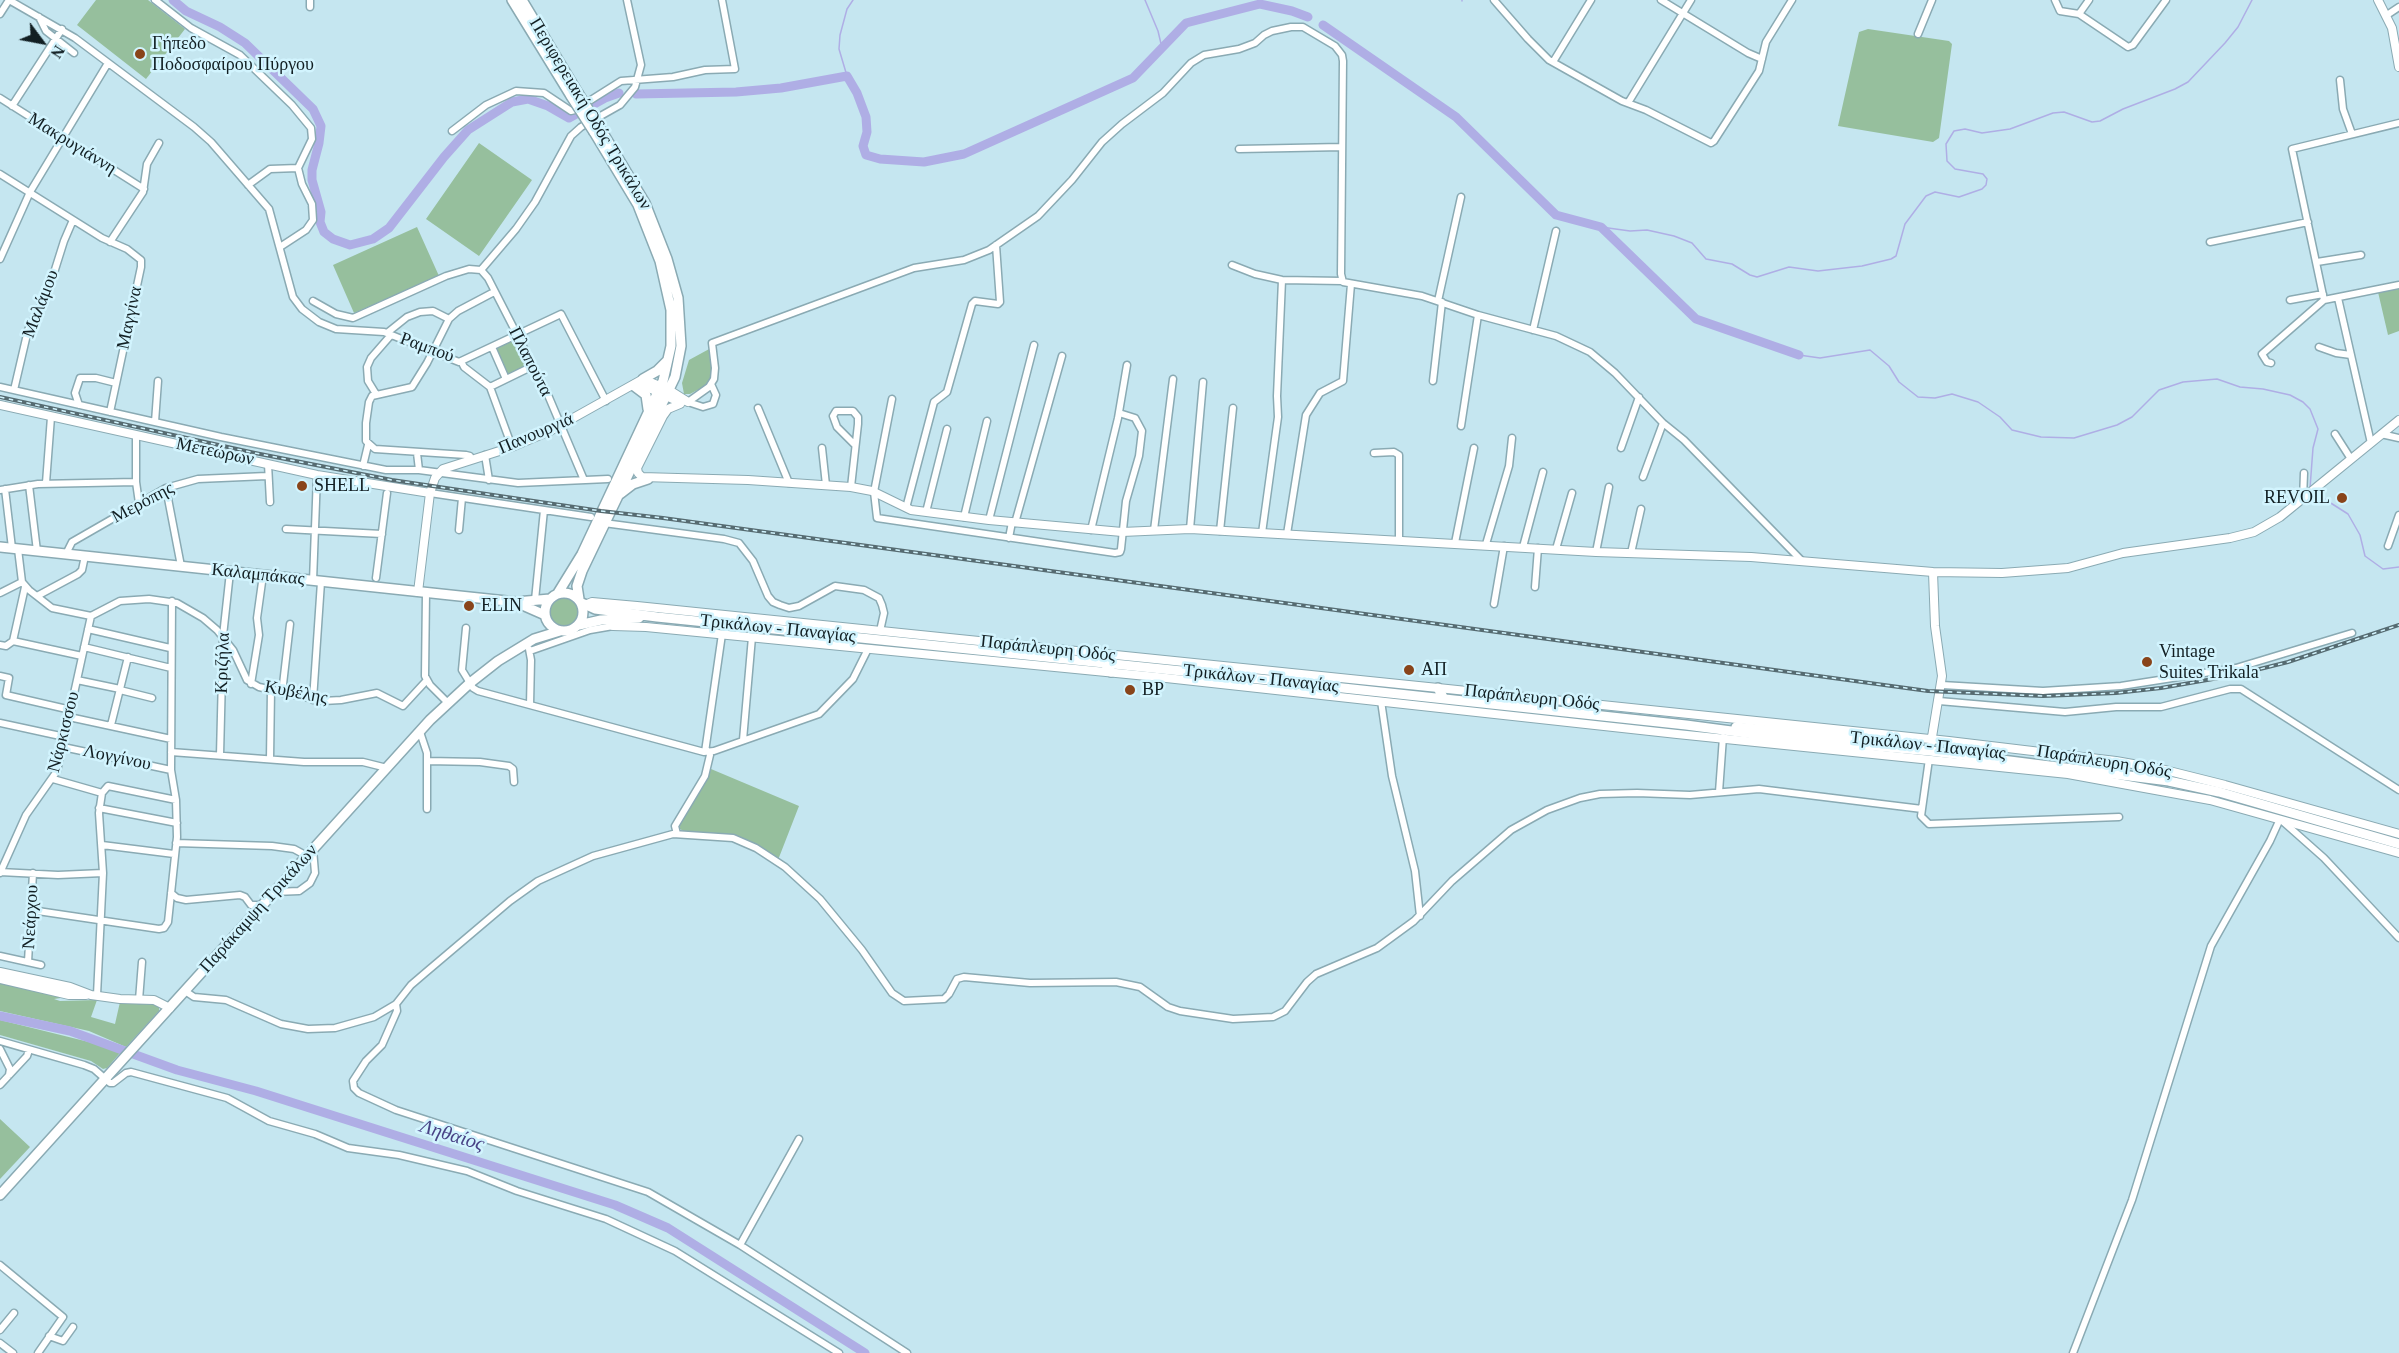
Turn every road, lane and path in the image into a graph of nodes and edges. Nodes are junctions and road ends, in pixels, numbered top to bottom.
1 (9, 0) edge
2 (155, 0) edge
3 (512, 0) edge
4 (522, 0) edge
5 (627, 0) edge
6 (722, 0) edge
7 (1494, 0) edge
8 (1591, 0) edge
9 (1660, 0) edge
10 (1691, 0) edge
11 (1792, 0) edge
12 (1932, 0) edge
13 (2055, 0) edge
14 (2089, 0) edge
15 (2166, 0) edge
16 (2378, 0) edge
17 (1502, 3) edge
18 (2399, 7) edge
19 (0, 14) edge
20 (1683, 14) junction
21 (2079, 14) junction
22 (2387, 15) junction
23 (39, 17) junction
24 (62, 28) junction
25 (1918, 34) dead end
26 (55, 39) junction
27 (74, 54) dead end
28 (1762, 59) junction
29 (1553, 62) junction
30 (108, 63) junction
31 (2398, 63) edge
32 (639, 79) junction
33 (2340, 80) dead end
34 (575, 94) junction
35 (0, 98) edge
36 (1628, 103) junction
37 (12, 106) junction
38 (2399, 123) edge
39 (597, 130) junction
40 (452, 131) dead end
41 (2352, 134) junction
42 (62, 138) junction
43 (159, 143) dead end
44 (1342, 147) junction
45 (1239, 148) dead end
46 (298, 168) junction
47 (0, 174) edge
48 (248, 185) junction
49 (144, 189) junction
50 (30, 192) junction
51 (1461, 197) dead end
52 (73, 220) junction
53 (2308, 222) junction
54 (1556, 231) dead end
55 (111, 242) junction
56 (2210, 242) dead end
57 (996, 245) junction
58 (280, 247) junction
59 (2361, 255) dead end
60 (0, 259) edge
61 (2317, 262) junction
62 (1232, 265) dead end
63 (481, 270) junction
64 (1282, 280) junction
65 (1342, 281) junction
66 (1351, 284) junction
67 (2399, 285) edge
68 (494, 292) junction
69 (2324, 297) junction
70 (2338, 298) junction
71 (2290, 300) dead end
72 (313, 301) dead end
73 (1440, 302) junction
74 (1478, 315) junction
75 (450, 319) junction
76 (1533, 330) junction
77 (389, 334) junction
78 (516, 336) junction
79 (1034, 345) dead end
80 (492, 347) junction
81 (2319, 347) dead end
82 (433, 352) junction
83 (2350, 355) junction
84 (1062, 356) dead end
85 (669, 359) junction
86 (461, 361) junction
87 (2271, 363) dead end
88 (1128, 365) dead end
89 (533, 366) junction
90 (506, 379) junction
91 (643, 379) junction
92 (1173, 379) dead end
93 (158, 381) dead end
94 (1433, 381) dead end
95 (1203, 382) dead end
96 (116, 383) junction
97 (711, 384) junction
98 (632, 386) junction
99 (0, 387) edge
100 (490, 387) junction
101 (14, 390) junction
102 (667, 390) junction
103 (376, 394) junction
104 (1639, 397) junction
105 (892, 399) dead end
106 (606, 401) junction
107 (684, 403) junction
108 (0, 405) edge
109 (79, 405) junction
110 (758, 408) dead end
111 (1233, 408) dead end
112 (648, 411) junction
113 (110, 412) junction
114 (1119, 412) junction
115 (51, 417) junction
116 (2399, 420) edge
117 (987, 421) dead end
118 (154, 422) junction
119 (1663, 423) junction
120 (562, 426) junction
121 (1461, 426) dead end
122 (947, 429) dead end
123 (2335, 434) dead end
124 (2381, 434) junction
125 (136, 435) junction
126 (1512, 438) dead end
127 (2399, 438) edge
128 (2371, 442) junction
129 (369, 445) junction
130 (855, 445) junction
131 (512, 447) junction
132 (1621, 447) dead end
133 (822, 448) dead end
134 (1474, 448) dead end
135 (417, 453) junction
136 (1374, 453) dead end
137 (485, 455) junction
138 (2350, 459) junction
139 (471, 460) junction
140 (268, 464) junction
141 (363, 466) junction
142 (419, 470) junction
143 (1543, 472) dead end
144 (438, 473) junction
145 (2304, 473) dead end
146 (317, 475) junction
147 (267, 476) junction
148 (1643, 477) dead end
149 (608, 479) dead end
150 (648, 479) junction
151 (489, 480) junction
152 (584, 480) junction
153 (136, 482) junction
154 (46, 483) junction
155 (789, 483) junction
156 (28, 485) junction
157 (826, 485) junction
158 (851, 487) junction
159 (1609, 487) dead end
160 (166, 488) junction
161 (3, 490) edge
162 (874, 492) junction
163 (430, 493) junction
164 (1572, 493) dead end
165 (387, 494) dead end
166 (462, 498) junction
167 (2303, 499) junction
168 (614, 500) junction
169 (270, 502) dead end
170 (139, 503) junction
171 (906, 508) junction
172 (1641, 509) dead end
173 (544, 510) junction
174 (926, 512) junction
175 (2399, 515) edge
176 (591, 517) dead end
177 (964, 517) junction
178 (989, 520) junction
179 (1013, 522) junction
180 (604, 523) junction
181 (286, 529) dead end
182 (1190, 529) junction
183 (459, 530) dead end
184 (1091, 530) junction
185 (1154, 530) junction
186 (316, 531) junction
187 (1220, 531) junction
188 (1122, 532) junction
189 (1262, 533) junction
190 (382, 534) junction
191 (1287, 534) junction
192 (1009, 538) junction
193 (1399, 540) junction
194 (1455, 543) junction
195 (1486, 544) junction
196 (1504, 546) junction
197 (2388, 546) dead end
198 (0, 547) edge
199 (1523, 547) junction
200 (1538, 548) junction
201 (15, 549) junction
202 (1556, 549) junction
203 (37, 551) junction
204 (1596, 552) junction
205 (1631, 553) junction
206 (66, 554) junction
207 (85, 556) junction
208 (1801, 560) junction
209 (181, 566) junction
210 (230, 572) junction
211 (1933, 572) junction
212 (263, 575) junction
213 (376, 578) dead end
214 (317, 581) junction
215 (24, 584) junction
216 (1535, 587) dead end
217 (422, 592) junction
218 (0, 593) edge
219 (37, 596) junction
220 (554, 596) junction
221 (535, 600) junction
222 (171, 601) junction
223 (516, 602) junction
224 (582, 602) junction
225 (1494, 604) dead end
226 (91, 616) junction
227 (545, 617) junction
228 (657, 617) junction
229 (613, 622) junction
230 (290, 624) dead end
231 (579, 625) junction
232 (466, 628) dead end
233 (88, 629) junction
234 (560, 631) junction
235 (880, 632) junction
236 (2352, 633) dead end
237 (722, 634) junction
238 (223, 636) junction
239 (752, 637) junction
240 (13, 641) junction
241 (530, 644) junction
242 (0, 645) edge
243 (84, 647) junction
244 (171, 648) junction
245 (868, 649) junction
246 (82, 656) junction
247 (128, 657) junction
248 (1104, 663) junction
249 (171, 668) junction
250 (1163, 669) junction
251 (1111, 672) junction
252 (0, 676) edge
253 (1157, 677) junction
254 (77, 680) junction
255 (427, 680) junction
256 (472, 681) junction
257 (1390, 683) junction
258 (251, 684) junction
259 (1942, 685) junction
260 (1438, 688) junction
261 (120, 690) junction
262 (272, 690) junction
263 (282, 693) junction
264 (1382, 697) junction
265 (152, 698) dead end
266 (1444, 699) junction
267 (313, 700) junction
268 (1939, 701) junction
269 (448, 703) junction
270 (530, 705) junction
271 (71, 710) junction
272 (69, 717) junction
273 (0, 723) edge
274 (111, 725) junction
275 (420, 732) junction
276 (65, 737) junction
277 (1723, 737) junction
278 (171, 739) junction
279 (743, 740) junction
280 (63, 747) junction
281 (1930, 749) junction
282 (171, 752) junction
283 (708, 754) junction
284 (220, 755) junction
285 (270, 759) junction
286 (428, 761) junction
287 (387, 768) junction
288 (171, 770) junction
289 (53, 779) junction
290 (514, 782) dead end
291 (2399, 790) edge
292 (1719, 792) junction
293 (102, 793) junction
294 (176, 800) junction
295 (99, 808) junction
296 (427, 809) dead end
297 (1922, 809) junction
298 (2119, 817) dead end
299 (2280, 819) junction
300 (177, 823) junction
301 (675, 826) junction
302 (669, 834) junction
303 (677, 834) junction
304 (2399, 834) edge
305 (176, 843) junction
306 (2399, 844) edge
307 (102, 845) junction
308 (310, 853) junction
309 (174, 854) junction
310 (2399, 854) edge
311 (0, 872) edge
312 (33, 873) junction
313 (103, 873) junction
314 (275, 892) junction
315 (171, 893) junction
316 (263, 905) junction
317 (31, 909) junction
318 (1420, 916) junction
319 (102, 920) junction
320 (2399, 938) edge
321 (0, 956) edge
322 (28, 962) junction
323 (142, 962) dead end
324 (41, 965) dead end
325 (0, 972) edge
326 (0, 979) edge
327 (185, 991) junction
328 (94, 995) junction
329 (139, 1000) junction
330 (396, 1004) junction
331 (170, 1008) junction
332 (0, 1041) edge
333 (0, 1049) edge
334 (29, 1050) junction
335 (9, 1076) junction
336 (107, 1077) junction
337 (0, 1085) edge
338 (799, 1139) dead end
339 (0, 1195) edge
340 (740, 1245) junction
341 (0, 1265) edge
342 (14, 1313) dead end
343 (73, 1327) dead end
344 (0, 1330) edge
345 (49, 1336) junction
346 (0, 1342) edge
347 (13, 1353) edge
348 (38, 1353) edge
349 (839, 1353) edge
350 (907, 1353) edge
351 (2073, 1353) edge

1 - 19 street
1 - 23 street, Ραμπού
2 - 46 street
3 - 34 main road, Περιφερειακή Οδός Τρικάλων
4 - 34 main road, Περιφερειακή Οδός Τρικάλων
5 - 32 street
6 - 32 street
7 - 17 street
8 - 29 street
9 - 20 street
10 - 20 street
11 - 28 street
12 - 25 street
13 - 21 street
14 - 21 street
15 - 21 street
16 - 22 street
17 - 29 street
18 - 22 street
20 - 28 street
20 - 36 street
22 - 31 street
23 - 24 street, Ραμπού
23 - 26 street
24 - 26 street
24 - 30 street, Ραμπού
26 - 27 street
26 - 37 street
28 - 36 street
29 - 36 street
30 - 42 street
30 - 48 street, Ραμπού
32 - 40 street
32 - 63 street
33 - 41 street
34 - 39 main road, Περιφερειακή Οδός Τρικάλων, bridge
35 - 37 street, Μακρυγιάννη
37 - 42 street, Μακρυγιάννη
38 - 41 street
39 - 85 main road, Περιφερειακή Οδός Τρικάλων
39 - 102 main road, Περιφερειακή Οδός Τρικάλων
41 - 53 street
42 - 49 street, Μακρυγιάννη
42 - 50 street
43 - 49 street, Μακρυγιάννη
44 - 45 street
44 - 57 street
44 - 65 street
46 - 48 street
46 - 58 street
47 - 50 street
48 - 58 street, Ραμπού
49 - 55 street, Μακρυγιάννη
50 - 52 street
50 - 60 street
51 - 73 street
52 - 55 street
52 - 101 street, Μαλάμου
53 - 56 street
53 - 61 street
54 - 76 street
55 - 96 street, Μαγγίνα
57 - 97 street
57 - 171 street
58 - 77 street, Ραμπού
59 - 61 street
61 - 69 street
62 - 64 street
63 - 68 street, Πλαπούτα
63 - 72 street
64 - 65 street
64 - 189 street
65 - 66 street
66 - 73 street
66 - 191 street
67 - 70 street
68 - 75 street
68 - 78 street, Πλαπούτα
69 - 70 street
69 - 71 street
69 - 87 street
70 - 83 street
73 - 74 street
73 - 94 street
74 - 76 street
74 - 121 street
75 - 77 street
75 - 82 street
76 - 104 street
77 - 82 street, Ραμπού
77 - 103 street
78 - 80 street, Ραμπού
78 - 89 street, Πλαπούτα
78 - 106 street, Ραμπού
79 - 178 street
80 - 86 street, Ραμπού
80 - 90 street
81 - 83 street
82 - 86 street, Ραμπού
82 - 103 street
83 - 128 street
84 - 179 street
85 - 91 main road
85 - 102 main road, Περιφερειακή Οδός Τρικάλων
86 - 100 street
88 - 114 street
89 - 90 street
89 - 120 street, Πλαπούτα
90 - 100 street
91 - 98 street, Πανουργιά
91 - 102 street
92 - 185 street
93 - 118 street
95 - 182 street
96 - 109 street
96 - 113 street, Μαγγίνα
97 - 107 street
97 - 107 street
98 - 102 street
98 - 106 street, Πανουργιά
98 - 112 main road
99 - 101 street
100 - 131 street
101 - 109 street
102 - 107 street
102 - 112 main road, Περιφερειακή Οδός Τρικάλων
102 - 168 main road, Περιφερειακή Οδός Τρικάλων
103 - 129 street
104 - 119 street
104 - 132 street
105 - 162 street
106 - 120 street, Πανουργιά
107 - 150 street
108 - 115 street, Μετεώρων
109 - 113 street
110 - 155 street
111 - 187 street
112 - 220 main road, Περιφερειακή Οδός Τρικάλων
113 - 118 street
114 - 184 street
114 - 188 street
115 - 125 street, Μετεώρων
115 - 154 street
116 - 124 street
117 - 177 street
118 - 141 street
119 - 148 street
119 - 208 street
120 - 131 street, Πανουργιά
120 - 152 street, Πλαπούτα
122 - 174 street
123 - 138 street
124 - 127 street
124 - 128 street
125 - 140 street, Μετεώρων
125 - 153 street
126 - 195 street
128 - 138 street
129 - 135 street
129 - 141 street
130 - 130 street
130 - 158 street
131 - 137 street, Πανουργιά
133 - 157 street
134 - 194 street
135 - 139 street
135 - 142 street
136 - 193 street
137 - 139 street, Πανουργιά
137 - 151 street
138 - 167 street
139 - 144 street, Πανουργιά
140 - 146 street, Μετεώρων
140 - 147 street
141 - 142 street
142 - 144 street
143 - 199 street
144 - 151 street
144 - 163 street
145 - 167 street
146 - 163 street, Μετεώρων
146 - 186 street
147 - 160 street, Μερόπης
147 - 169 street
149 - 152 street
150 - 155 street
150 - 168 main road
151 - 152 street
153 - 154 street
153 - 170 street
154 - 156 street
155 - 157 street
156 - 161 street
156 - 203 street
157 - 158 street
158 - 162 street
159 - 204 street
160 - 170 street, Μερόπης
160 - 209 street
161 - 201 street
162 - 171 street
162 - 192 street
163 - 166 street
163 - 217 street
164 - 202 street
165 - 190 street
166 - 173 street
166 - 183 street
167 - 211 street
168 - 180 main road, Περιφερειακή Οδός Τρικάλων
170 - 206 street, Μερόπης
171 - 174 street
172 - 205 street
173 - 176 street
173 - 221 street
174 - 177 street
175 - 197 street
177 - 178 street
178 - 179 street
179 - 184 street
179 - 192 street
180 - 224 main road, Περιφερειακή Οδός Τρικάλων
180 - 235 street
181 - 186 street
182 - 185 street
182 - 187 street
184 - 188 street
185 - 188 street
186 - 190 street
186 - 214 street
187 - 189 street
188 - 192 street
189 - 191 street
190 - 213 street
191 - 193 street
193 - 194 street
194 - 195 street
195 - 196 street
196 - 199 street
196 - 225 street
198 - 201 main road, Καλαμπάκας
199 - 200 street
200 - 202 street
200 - 216 street
201 - 203 main road, Καλαμπάκας
201 - 215 street
202 - 204 street
203 - 206 main road, Καλαμπάκας
204 - 205 street
205 - 208 street
206 - 207 main road, Καλαμπάκας
207 - 209 main road, Καλαμπάκας
207 - 219 street
208 - 211 street
209 - 210 main road, Καλαμπάκας
210 - 212 main road, Καλαμπάκας
210 - 238 street, Κριζήλα
211 - 259 street
212 - 214 main road, Καλαμπάκας
212 - 258 street
214 - 217 main road, Καλαμπάκας
214 - 267 street
215 - 218 street
215 - 219 street
215 - 240 street
217 - 223 main road, Καλαμπάκας
217 - 255 street
219 - 226 street
220 - 221 main road, Καλαμπάκας
220 - 224 main road
220 - 227 main road
221 - 223 main road, Καλαμπάκας
222 - 226 street, Κυβέλης
222 - 238 street, Κυβέλης
222 - 244 street
223 - 227 main road, Καλαμπάκας
224 - 228 main road, Τρικάλων - Παναγίας
224 - 231 main road
224 - 235 street, Παράπλευρη Οδός
226 - 233 street, Νάρκισσου
227 - 234 main road
227 - 241 main road, Παράκαμψη Τρικάλων
228 - 229 main road, Τρικάλων - Παναγίας
228 - 248 main road, Τρικάλων - Παναγίας
229 - 231 main road, Τρικάλων - Παναγίας
229 - 237 street, Παράπλευρη Οδός
229 - 241 street
230 - 263 street
231 - 234 main road
232 - 256 street
233 - 243 street, Νάρκισσου
233 - 244 street
234 - 241 main road, Παράκαμψη Τρικάλων
235 - 257 street, Παράπλευρη Οδός
236 - 259 street
237 - 239 street, Παράπλευρη Οδός
237 - 283 street
238 - 258 street, Κυβέλης
238 - 284 street, Κριζήλα
239 - 245 street, Παράπλευρη Οδός
239 - 279 street
240 - 242 street
240 - 246 street
241 - 256 main road, Παράκαμψη Τρικάλων
241 - 270 street
243 - 246 street, Νάρκισσου
243 - 247 street
244 - 249 street
245 - 251 street, Παράπλευρη Οδός
245 - 279 street
246 - 254 street, Νάρκισσου
247 - 249 street
247 - 261 street
248 - 250 main road, Τρικάλων - Παναγίας
248 - 251 main road
249 - 278 street
250 - 253 main road
250 - 264 main road, Τρικάλων - Παναγίας
251 - 253 street, Παράπλευρη Οδός
252 - 271 street
253 - 264 street, Παράπλευρη Οδός
254 - 261 street
254 - 271 street, Νάρκισσου
255 - 267 street, Κυβέλης
255 - 269 street
256 - 269 main road, Παράκαμψη Τρικάλων
256 - 270 street
257 - 260 street, Παράπλευρη Οδός
257 - 264 main road
258 - 262 street, Κυβέλης
259 - 268 street
260 - 266 main road
260 - 281 street, Παράπλευρη Οδός
261 - 265 street
261 - 274 street
262 - 263 street, Κυβέλης
262 - 285 street
263 - 267 street, Κυβέλης
264 - 266 main road, Τρικάλων - Παναγίας
264 - 277 street, Παράπλευρη Οδός
264 - 318 street
266 - 281 main road, Τρικάλων - Παναγίας
268 - 281 street
268 - 291 street
269 - 275 main road, Παράκαμψη Τρικάλων
270 - 283 street
271 - 272 street, Νάρκισσου
272 - 274 street
272 - 276 street, Νάρκισσου
273 - 276 street
274 - 278 street
275 - 286 street
275 - 287 main road, Παράκαμψη Τρικάλων
276 - 280 street, Νάρκισσου
277 - 281 street, Παράπλευρη Οδός
277 - 292 street
278 - 282 street
279 - 283 street
280 - 288 street, Λογγίνου
280 - 289 street, Νάρκισσου
281 - 297 street
281 - 299 street, Παράπλευρη Οδός
281 - 304 street, Παράπλευρη Οδός
281 - 306 main road, Τρικάλων - Παναγίας
282 - 284 street
282 - 288 street
283 - 301 street
284 - 285 street
285 - 287 street
286 - 290 street
286 - 296 street
287 - 308 main road, Παράκαμψη Τρικάλων
288 - 294 street
289 - 293 street
289 - 311 street, Νάρκισσου
292 - 297 street
292 - 318 street
293 - 294 street
293 - 295 street
294 - 300 street
295 - 300 street
295 - 307 street
297 - 298 street
299 - 310 street, Παράπλευρη Οδός
299 - 320 street
299 - 351 street
300 - 305 street
301 - 302 street
301 - 303 street
302 - 303 street
302 - 330 street
303 - 318 street
305 - 308 street
305 - 309 street
307 - 309 street
307 - 313 street
308 - 314 main road, Παράκαμψη Τρικάλων
308 - 314 street
309 - 315 street
311 - 312 street
312 - 313 street
312 - 317 street, Νεάρχου
313 - 319 street
314 - 316 main road, Παράκαμψη Τρικάλων
315 - 316 street
315 - 319 street
316 - 327 main road, Παράκαμψη Τρικάλων
317 - 319 street
317 - 322 street, Νεάρχου
319 - 328 street
321 - 322 street
322 - 324 street
323 - 329 street
325 - 328 street
326 - 328 street
327 - 330 street
327 - 331 main road, Παράκαμψη Τρικάλων
328 - 329 street
329 - 331 street
330 - 340 street
331 - 336 main road, Παράκαμψη Τρικάλων
332 - 334 street
333 - 335 street
334 - 335 street
334 - 336 street
335 - 337 street
336 - 339 main road, Παράκαμψη Τρικάλων
336 - 349 street
338 - 340 street
340 - 350 street
341 - 345 street
342 - 344 street
343 - 345 street
345 - 348 street
346 - 347 street

